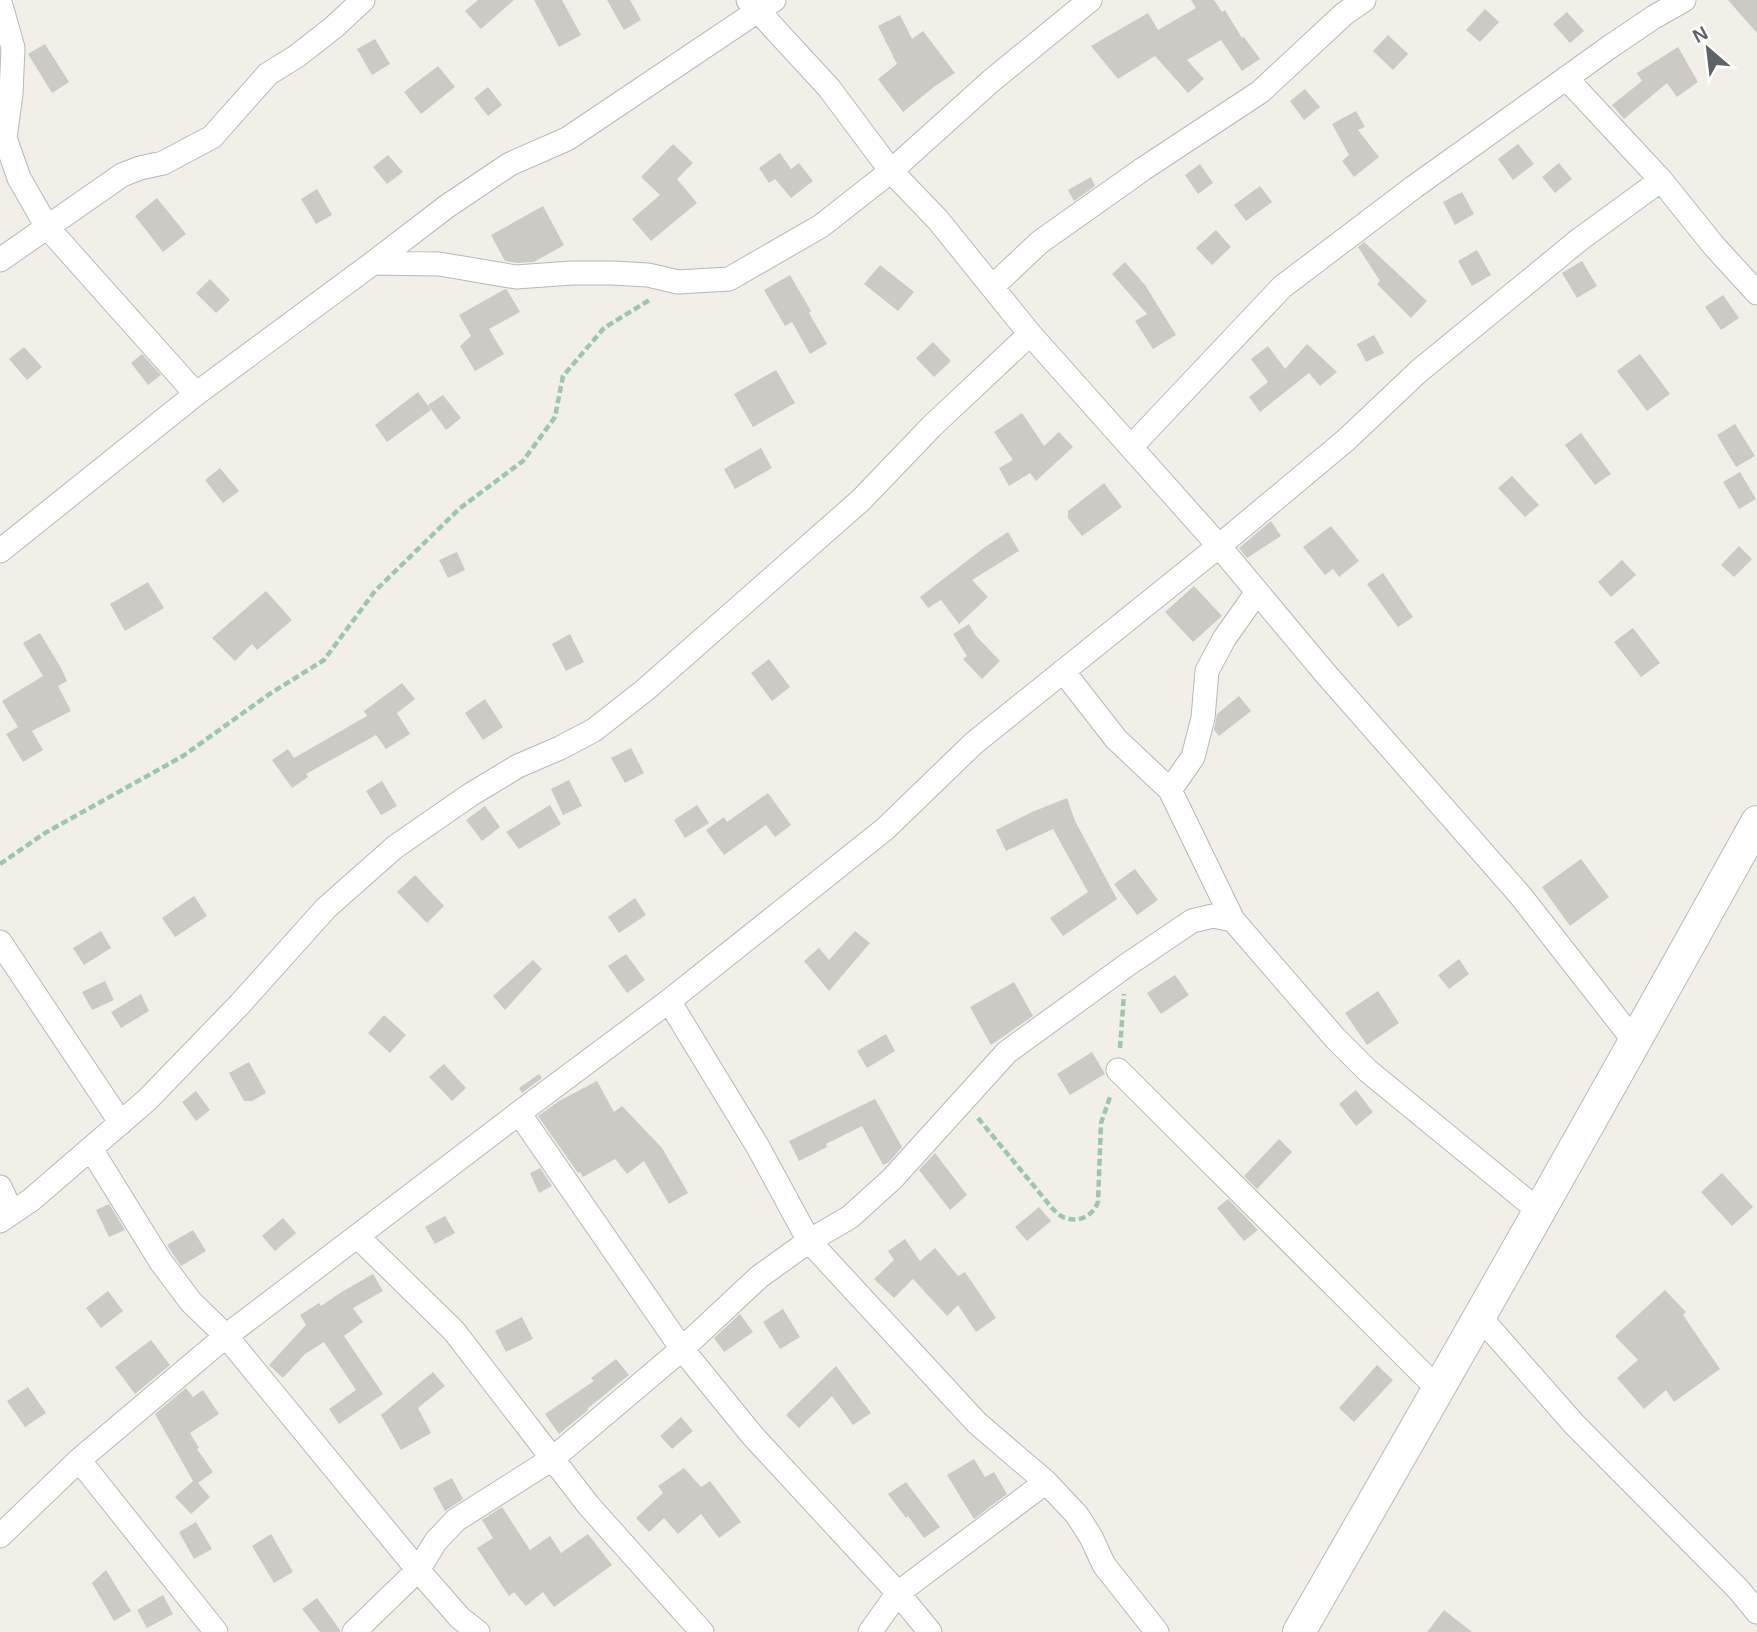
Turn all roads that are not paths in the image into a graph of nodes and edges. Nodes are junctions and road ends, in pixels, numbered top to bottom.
1 (363, 0) edge
2 (1090, 0) edge
3 (1364, 0) edge
4 (1684, 0) edge
5 (0, 2) edge
6 (760, 4) edge
7 (1566, 78) junction
8 (891, 171) junction
9 (1661, 180) junction
10 (47, 226) junction
11 (0, 260) edge
12 (373, 263) junction
13 (992, 287) junction
14 (1757, 293) edge
15 (1030, 334) junction
16 (196, 394) junction
17 (1131, 447) junction
18 (1219, 546) junction
19 (0, 551) edge
20 (1257, 592) junction
21 (1063, 671) junction
22 (1170, 790) junction
23 (1757, 822) edge
24 (1233, 920) junction
25 (0, 942) edge
26 (669, 1001) junction
27 (1635, 1042) junction
28 (1118, 1070) road end
29 (519, 1113) junction
30 (121, 1123) junction
31 (91, 1149) junction
32 (0, 1187) edge
33 (1539, 1211) junction
34 (6, 1217) edge
35 (357, 1236) junction
36 (810, 1241) junction
37 (1479, 1317) junction
38 (226, 1336) junction
39 (682, 1349) junction
40 (1438, 1389) junction
41 (552, 1459) junction
42 (79, 1460) junction
43 (1046, 1482) junction
44 (0, 1536) edge
45 (418, 1570) junction
46 (898, 1593) junction
47 (1757, 1612) edge
48 (215, 1632) edge
49 (354, 1632) edge
50 (478, 1632) edge
51 (702, 1632) edge
52 (870, 1632) edge
53 (930, 1632) edge
54 (1157, 1632) edge
55 (1299, 1632) edge

1 - 10 street
2 - 8 street
3 - 13 street
4 - 7 street
5 - 10 street
6 - 8 street
6 - 12 street
7 - 9 street
7 - 17 street
8 - 12 street
8 - 13 street
9 - 14 street
9 - 18 street
10 - 11 street
10 - 16 street
12 - 16 street
13 - 15 street
15 - 17 street
15 - 30 street
16 - 19 street
17 - 18 street
18 - 20 street
18 - 21 street
20 - 22 street
20 - 27 street
21 - 22 street
21 - 26 street
22 - 24 street
23 - 27 street
24 - 33 street
24 - 36 street
25 - 30 street
26 - 29 street
26 - 36 street
27 - 33 street
28 - 40 street
29 - 35 street
29 - 39 street
30 - 31 street
31 - 34 street
31 - 38 street
32 - 34 street
33 - 37 street
35 - 38 street
35 - 41 street
36 - 39 street
36 - 43 street
37 - 40 street
37 - 47 street
38 - 42 street
38 - 45 street
39 - 41 street
39 - 46 street
40 - 55 street
41 - 45 street
41 - 51 street
42 - 44 street
42 - 48 street
43 - 46 street
43 - 54 street
45 - 49 street
45 - 50 street
46 - 52 street
46 - 53 street

